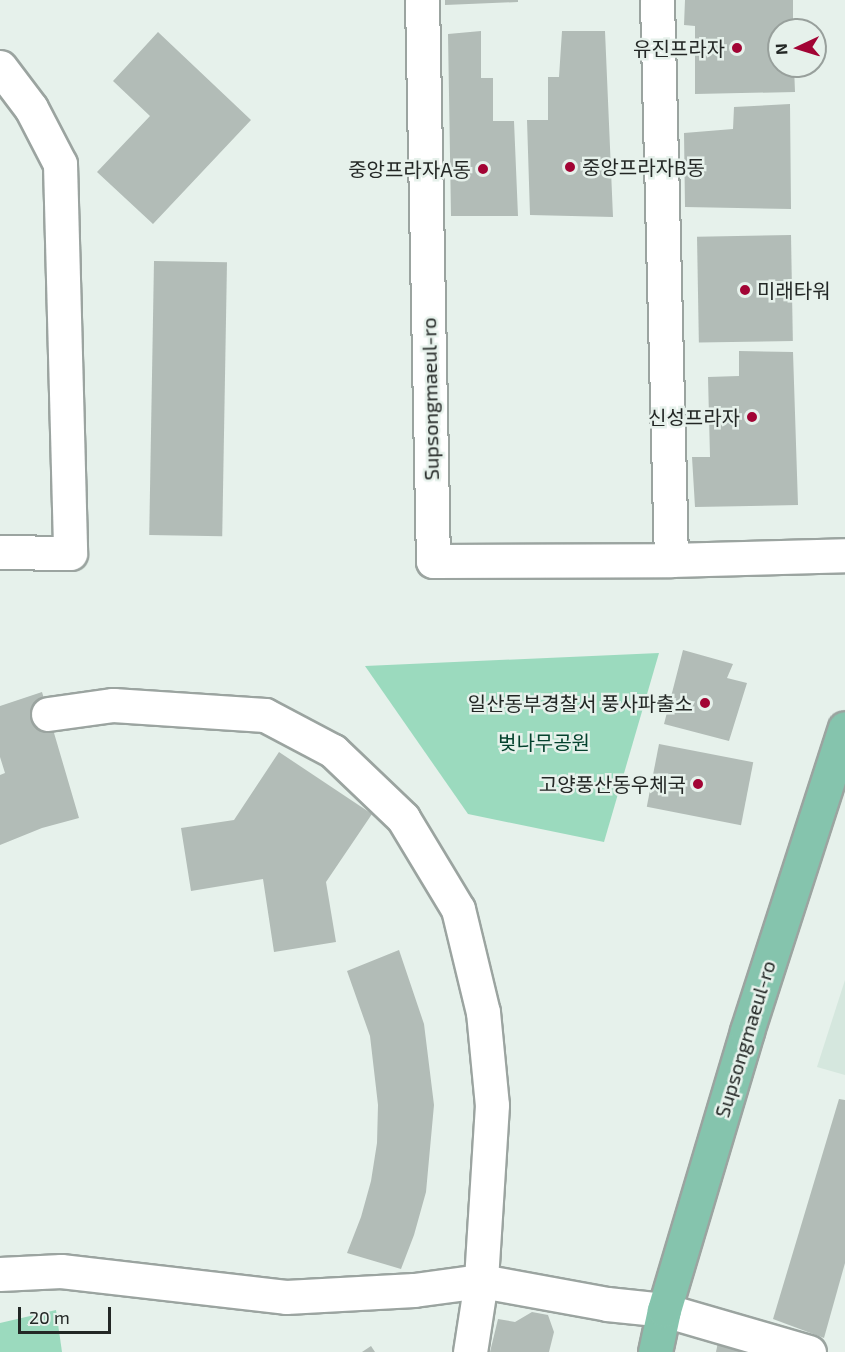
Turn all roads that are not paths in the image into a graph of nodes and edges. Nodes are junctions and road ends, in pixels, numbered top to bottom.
1 (422, 0) edge
2 (657, 0) edge
3 (0, 67) edge
4 (0, 552) edge
5 (845, 555) edge
6 (671, 560) junction
7 (48, 714) dead end
8 (845, 728) edge
9 (0, 1274) edge
10 (481, 1281) junction
11 (664, 1310) junction
12 (470, 1352) edge
13 (655, 1352) edge
14 (809, 1352) edge

1 - 6 street, Supsongmaeul-ro
2 - 6 street
3 - 4 street
5 - 6 street, Supsongmaeul-ro
7 - 10 street
8 - 11 main road, Supsongmaeul-ro
9 - 10 street
10 - 11 street
10 - 12 street
11 - 13 main road, Supsongmaeul-ro
11 - 14 street

